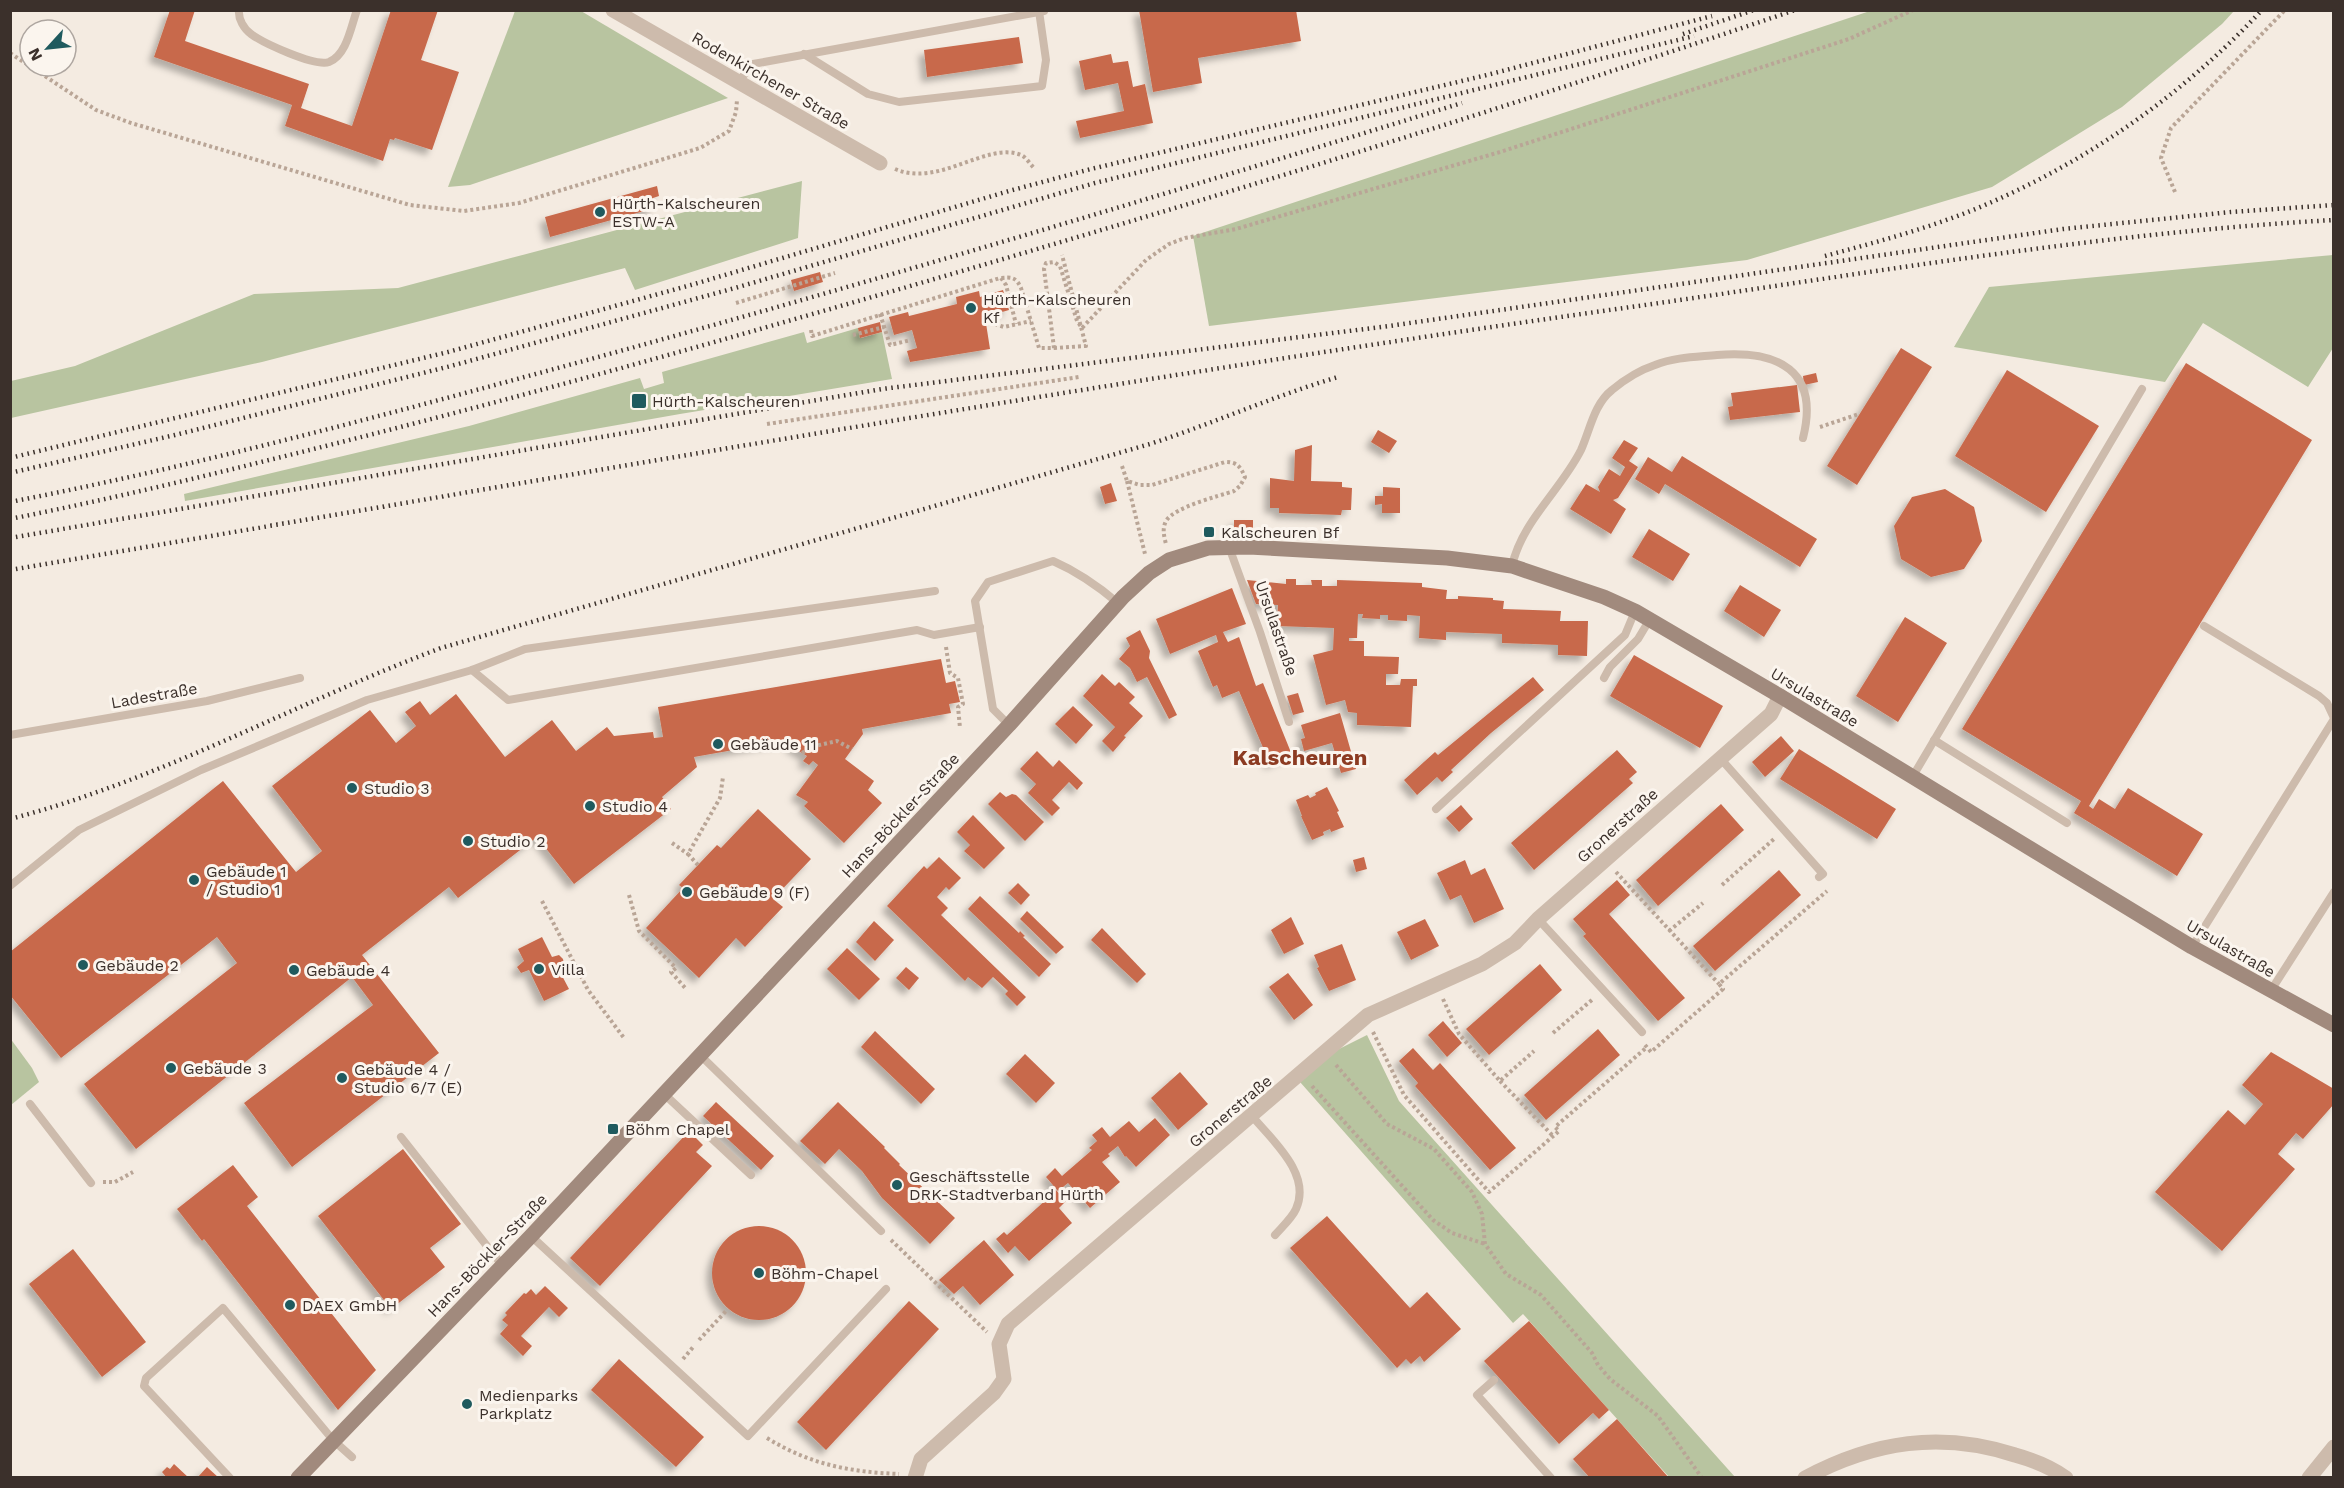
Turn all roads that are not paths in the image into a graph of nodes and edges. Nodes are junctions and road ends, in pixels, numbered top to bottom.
1 (239, 10) edge
2 (357, 10) edge
3 (613, 10) edge
4 (1042, 11) edge
5 (804, 54) junction
6 (739, 81) junction
7 (880, 163) road end
8 (2142, 389) dead end
9 (1803, 438) dead end
10 (1229, 547) junction
11 (1512, 566) junction
12 (934, 591) dead end
13 (1121, 600) junction
14 (1635, 611) junction
15 (1650, 620) junction
16 (2204, 626) dead end
17 (980, 627) junction
18 (472, 670) junction
19 (300, 678) dead end
20 (1604, 678) dead end
21 (1780, 696) junction
22 (2334, 719) edge
23 (1289, 722) dead end
24 (1009, 725) junction
25 (10, 735) edge
26 (1934, 740) junction
27 (1720, 758) junction
28 (1913, 776) junction
29 (1436, 809) dead end
30 (2067, 823) dead end
31 (1819, 877) road end
32 (10, 886) edge
33 (2334, 891) edge
34 (1538, 919) junction
35 (2192, 947) junction
36 (2271, 992) junction
37 (2334, 1025) edge
38 (1642, 1032) road end
39 (699, 1055) junction
40 (663, 1093) junction
41 (30, 1104) dead end
42 (1252, 1116) junction
43 (401, 1137) dead end
44 (751, 1175) dead end
45 (91, 1183) road end
46 (881, 1231) road end
47 (1275, 1234) dead end
48 (531, 1236) junction
49 (502, 1265) junction
50 (886, 1289) dead end
51 (1494, 1380) dead end
52 (333, 1440) junction
53 (2334, 1447) edge
54 (352, 1457) dead end
55 (915, 1476) edge
56 (230, 1478) edge
57 (298, 1478) edge
58 (1551, 1478) edge
59 (1805, 1478) edge
60 (2066, 1478) edge
61 (2309, 1478) edge

1 - 2 lane
3 - 6 street, Rodenkirchener Straße
4 - 5 lane
4 - 5 lane
5 - 6 lane
6 - 7 street, Rodenkirchener Straße
8 - 26 lane
9 - 11 lane
10 - 11 street, Ursulastraße
10 - 13 street, Ursulastraße
10 - 23 lane, Ursulastraße
11 - 14 street, Ursulastraße
12 - 18 lane
13 - 17 lane
13 - 24 street, Hans-Böckler-Straße
14 - 15 street, Ursulastraße
14 - 29 lane
15 - 20 lane
15 - 21 street, Ursulastraße
16 - 22 lane
17 - 18 lane
17 - 24 lane
18 - 32 lane
19 - 25 lane, Ladestraße
21 - 27 street, Gronerstraße
21 - 28 street, Ursulastraße
22 - 35 lane
24 - 39 street, Hans-Böckler-Straße
26 - 28 lane
26 - 30 lane
27 - 31 lane
27 - 34 street, Gronerstraße
28 - 35 street, Ursulastraße
33 - 36 lane
34 - 38 lane
34 - 42 street, Gronerstraße
35 - 36 street, Ursulastraße
36 - 37 street, Ursulastraße
39 - 40 street, Hans-Böckler-Straße
39 - 46 lane
40 - 44 lane
40 - 48 street, Hans-Böckler-Straße
41 - 45 lane
42 - 47 lane
42 - 55 street, Gronerstraße
43 - 49 lane
48 - 49 street, Hans-Böckler-Straße
48 - 50 lane
49 - 52 street, Hans-Böckler-Straße
51 - 58 lane
52 - 54 lane
52 - 56 lane
52 - 57 street, Hans-Böckler-Straße
53 - 61 street
59 - 60 street

